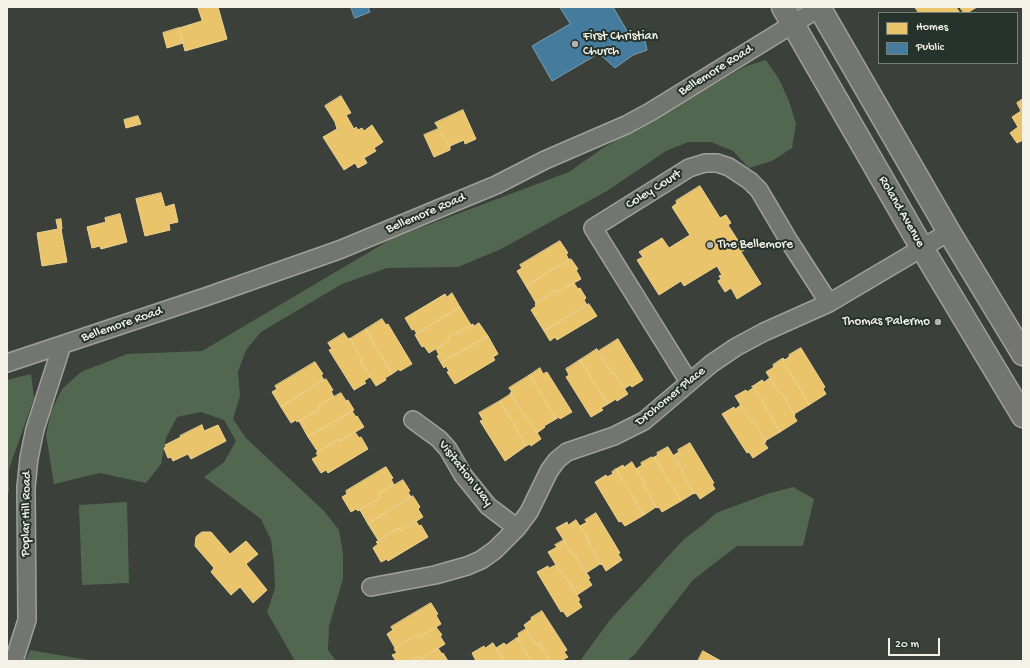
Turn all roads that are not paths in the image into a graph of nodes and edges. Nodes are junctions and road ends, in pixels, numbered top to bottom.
1 (819, 7) edge
2 (788, 16) edge
3 (950, 232) junction
4 (922, 248) junction
5 (829, 303) junction
6 (62, 345) junction
7 (1023, 354) edge
8 (7, 363) edge
9 (689, 382) junction
10 (1023, 416) edge
11 (413, 420) dead end
12 (517, 528) junction
13 (371, 587) dead end
14 (14, 661) edge

1 - 2 street, Bellemore Road
1 - 3 street
2 - 4 street, Roland Avenue
2 - 6 street, Bellemore Road
3 - 4 street, Drohomer Place
3 - 7 street
4 - 5 street, Drohomer Place
4 - 10 street, Roland Avenue
5 - 9 street, Drohomer Place
5 - 9 street, Coley Court
6 - 8 street, Bellemore Road
6 - 14 street, Poplar Hill Road
9 - 12 street, Drohomer Place
11 - 12 street, Visitation Way
12 - 13 street, Drohomer Place

